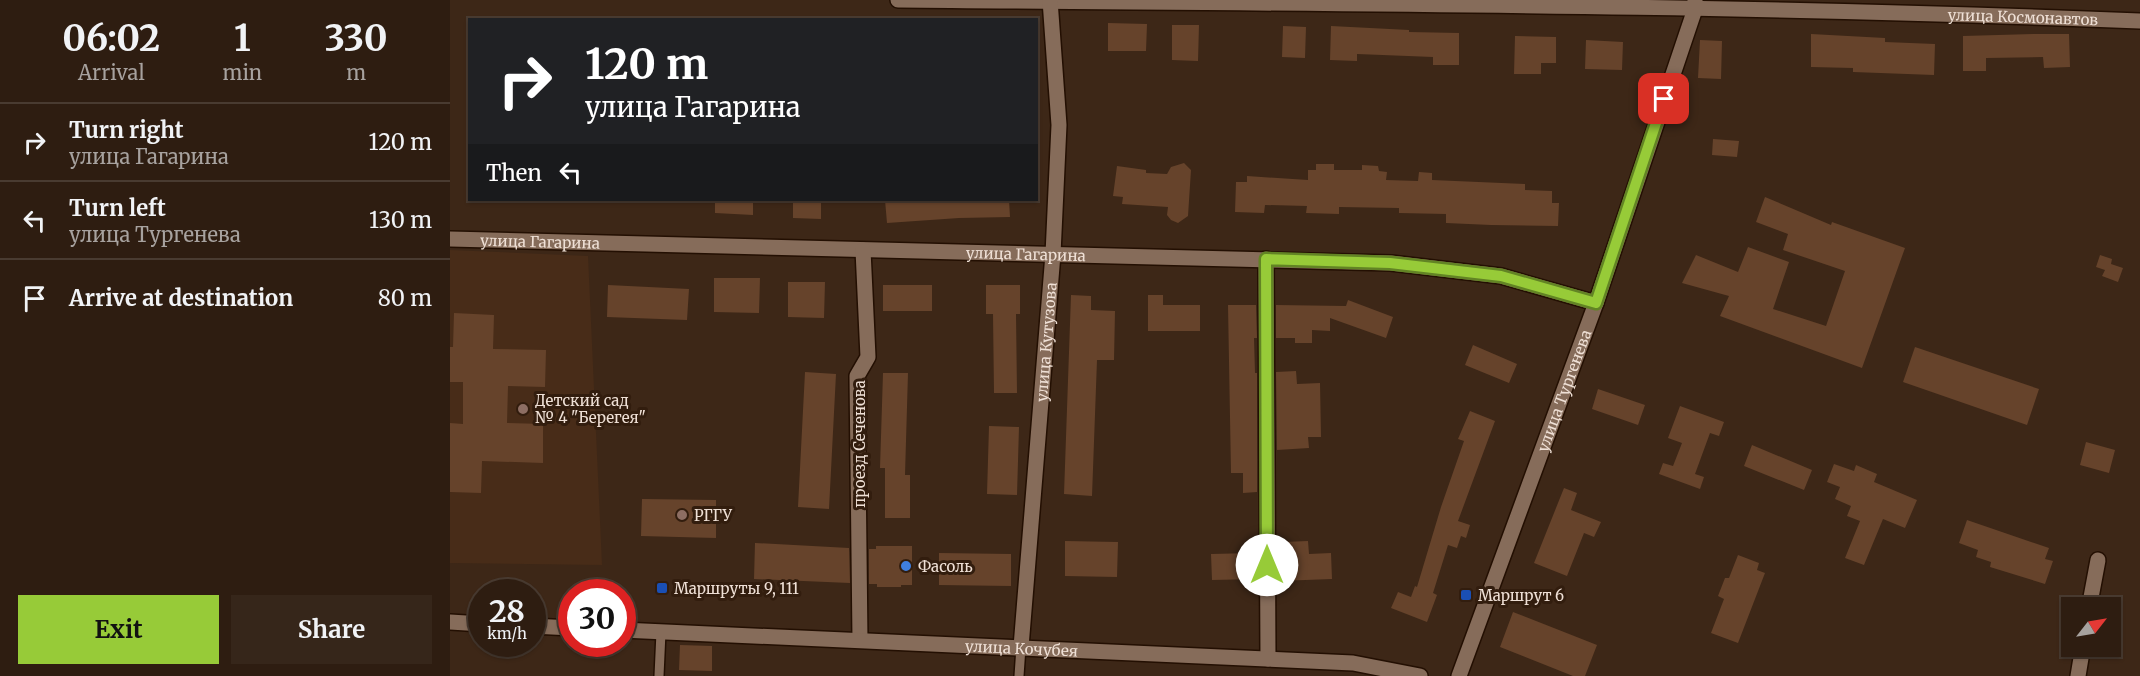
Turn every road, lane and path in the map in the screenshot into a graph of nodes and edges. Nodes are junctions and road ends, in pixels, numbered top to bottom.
1 (898, 0) edge
2 (1050, 1) edge
3 (1418, 2) edge
4 (1695, 5) edge
5 (2009, 8) edge
6 (2140, 21) edge
7 (450, 239) edge
8 (863, 250) junction
9 (1053, 254) junction
10 (1266, 259) junction
11 (1596, 303) junction
12 (2098, 560) dead end
13 (2092, 597) edge
14 (450, 622) edge
15 (468, 623) edge
16 (636, 631) edge
17 (661, 632) junction
18 (860, 640) junction
19 (1021, 647) junction
20 (2081, 657) edge
21 (1268, 659) junction
22 (659, 676) edge
23 (1019, 676) edge
24 (1420, 676) edge
25 (1459, 676) edge
26 (2078, 676) edge

1 - 2 street, улица Космонавтов
2 - 3 street, улица Космонавтов
2 - 9 street, улица Кутузова
3 - 4 street, улица Космонавтов
4 - 5 street, улица Космонавтов
4 - 11 street, улица Тургенева
5 - 6 street, улица Космонавтов
7 - 8 street, улица Гагарина
8 - 9 street, улица Гагарина
8 - 18 street, проезд Сеченова
9 - 10 street, улица Гагарина
9 - 19 street, улица Кутузова
10 - 11 street, улица Гагарина
10 - 21 street
11 - 25 street, улица Тургенева
12 - 13 street
14 - 15 street
16 - 17 street, улица Кочубея
17 - 18 street, улица Кочубея
17 - 22 lane
18 - 19 street, улица Кочубея
19 - 21 street, улица Кочубея
19 - 23 lane
20 - 26 street
21 - 24 street, улица Кочубея

